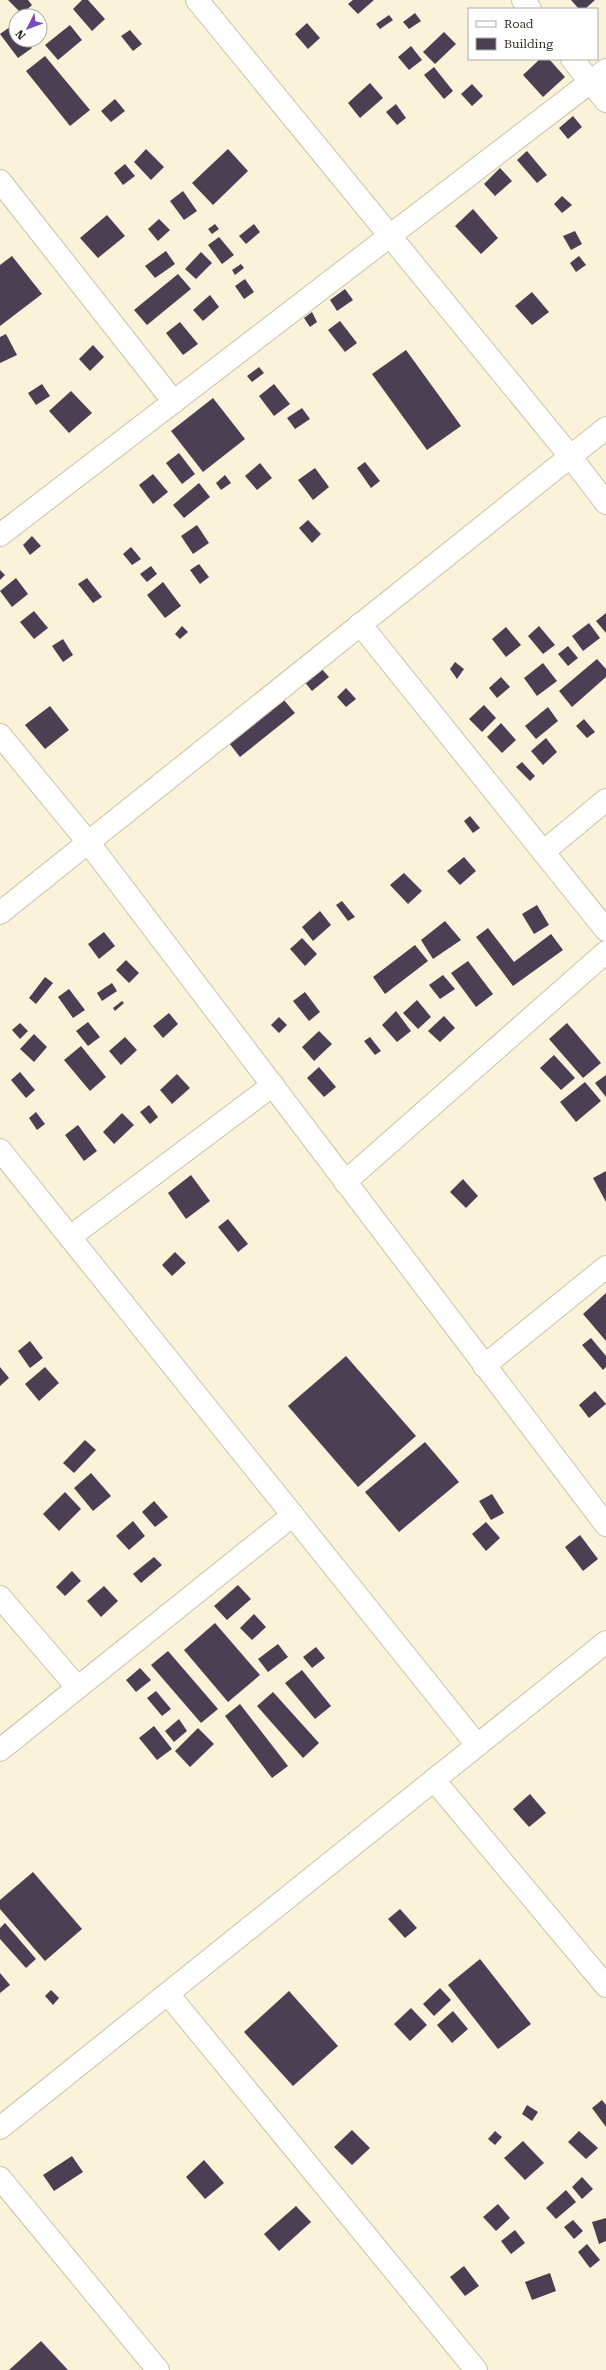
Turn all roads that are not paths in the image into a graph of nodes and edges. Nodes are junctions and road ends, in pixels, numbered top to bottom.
1 (196, 0) edge
2 (523, 0) edge
3 (529, 8) edge
4 (574, 60) edge
5 (599, 76) edge
6 (606, 101) edge
7 (0, 181) edge
8 (390, 237) junction
9 (174, 402) junction
10 (606, 428) edge
11 (570, 456) junction
12 (606, 503) edge
13 (0, 536) edge
14 (360, 624) junction
15 (0, 735) edge
16 (606, 800) edge
17 (88, 842) junction
18 (543, 852) junction
19 (0, 913) edge
20 (606, 930) edge
21 (606, 952) edge
22 (273, 1085) junction
23 (0, 1150) edge
24 (345, 1182) junction
25 (70, 1237) junction
26 (606, 1267) edge
27 (484, 1366) junction
28 (293, 1515) junction
29 (606, 1525) edge
30 (0, 1597) edge
31 (606, 1642) edge
32 (77, 1687) junction
33 (477, 1745) junction
34 (0, 1750) edge
35 (434, 1780) junction
36 (606, 1986) edge
37 (168, 1994) junction
38 (0, 2128) edge
39 (0, 2178) edge
40 (158, 2370) edge
41 (476, 2370) edge

1 - 8 street
2 - 3 street
4 - 5 street
5 - 6 street
5 - 8 street
7 - 9 street
8 - 9 street
8 - 11 street
9 - 13 street
10 - 11 street
11 - 12 street
11 - 14 street
14 - 17 street
14 - 18 street
15 - 17 street
16 - 18 street
17 - 19 street
17 - 22 street
18 - 20 street
21 - 24 street
22 - 24 street
22 - 25 street
23 - 25 street
24 - 27 street
25 - 28 street
26 - 27 street
27 - 29 street
28 - 32 street
28 - 33 street
30 - 32 street
31 - 33 street
32 - 34 street
33 - 35 street
35 - 36 street
35 - 37 street
37 - 38 street
37 - 41 street
39 - 40 street

